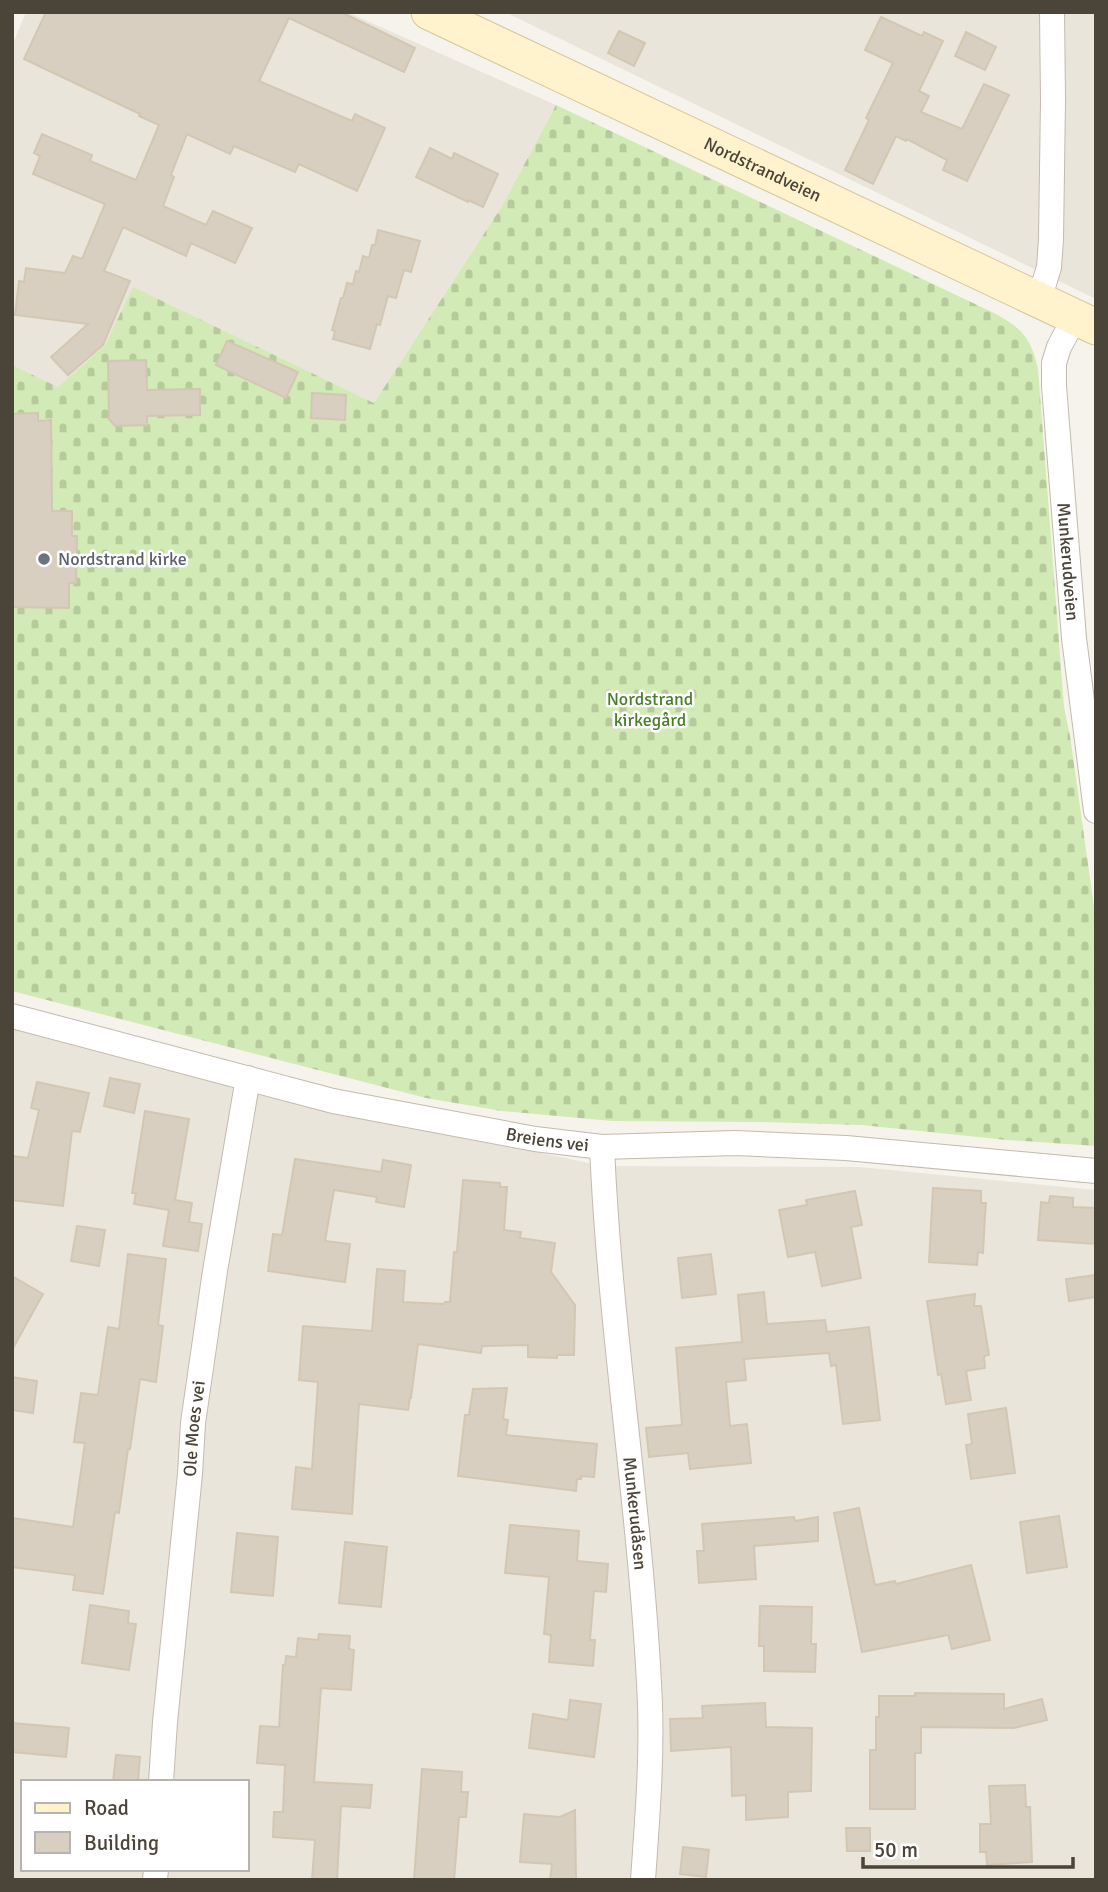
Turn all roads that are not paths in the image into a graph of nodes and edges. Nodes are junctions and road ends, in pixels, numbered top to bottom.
1 (429, 12) edge
2 (1052, 12) edge
3 (1039, 300) junction
4 (1085, 322) edge
5 (1089, 714) edge
6 (1096, 811) edge
7 (12, 1016) edge
8 (248, 1078) junction
9 (602, 1147) junction
10 (1096, 1171) edge
11 (162, 1780) edge
12 (643, 1880) edge

1 - 3 main road, Nordstrandveien
2 - 3 street
3 - 4 main road, Nordstrandveien
4 - 5 street, Munkerudveien
5 - 6 street, Munkerudveien
7 - 8 street, Breiens vei
8 - 9 street, Breiens vei
8 - 11 street, Ole Moes vei
9 - 10 street, Breiens vei
9 - 12 street, Munkerudåsen

